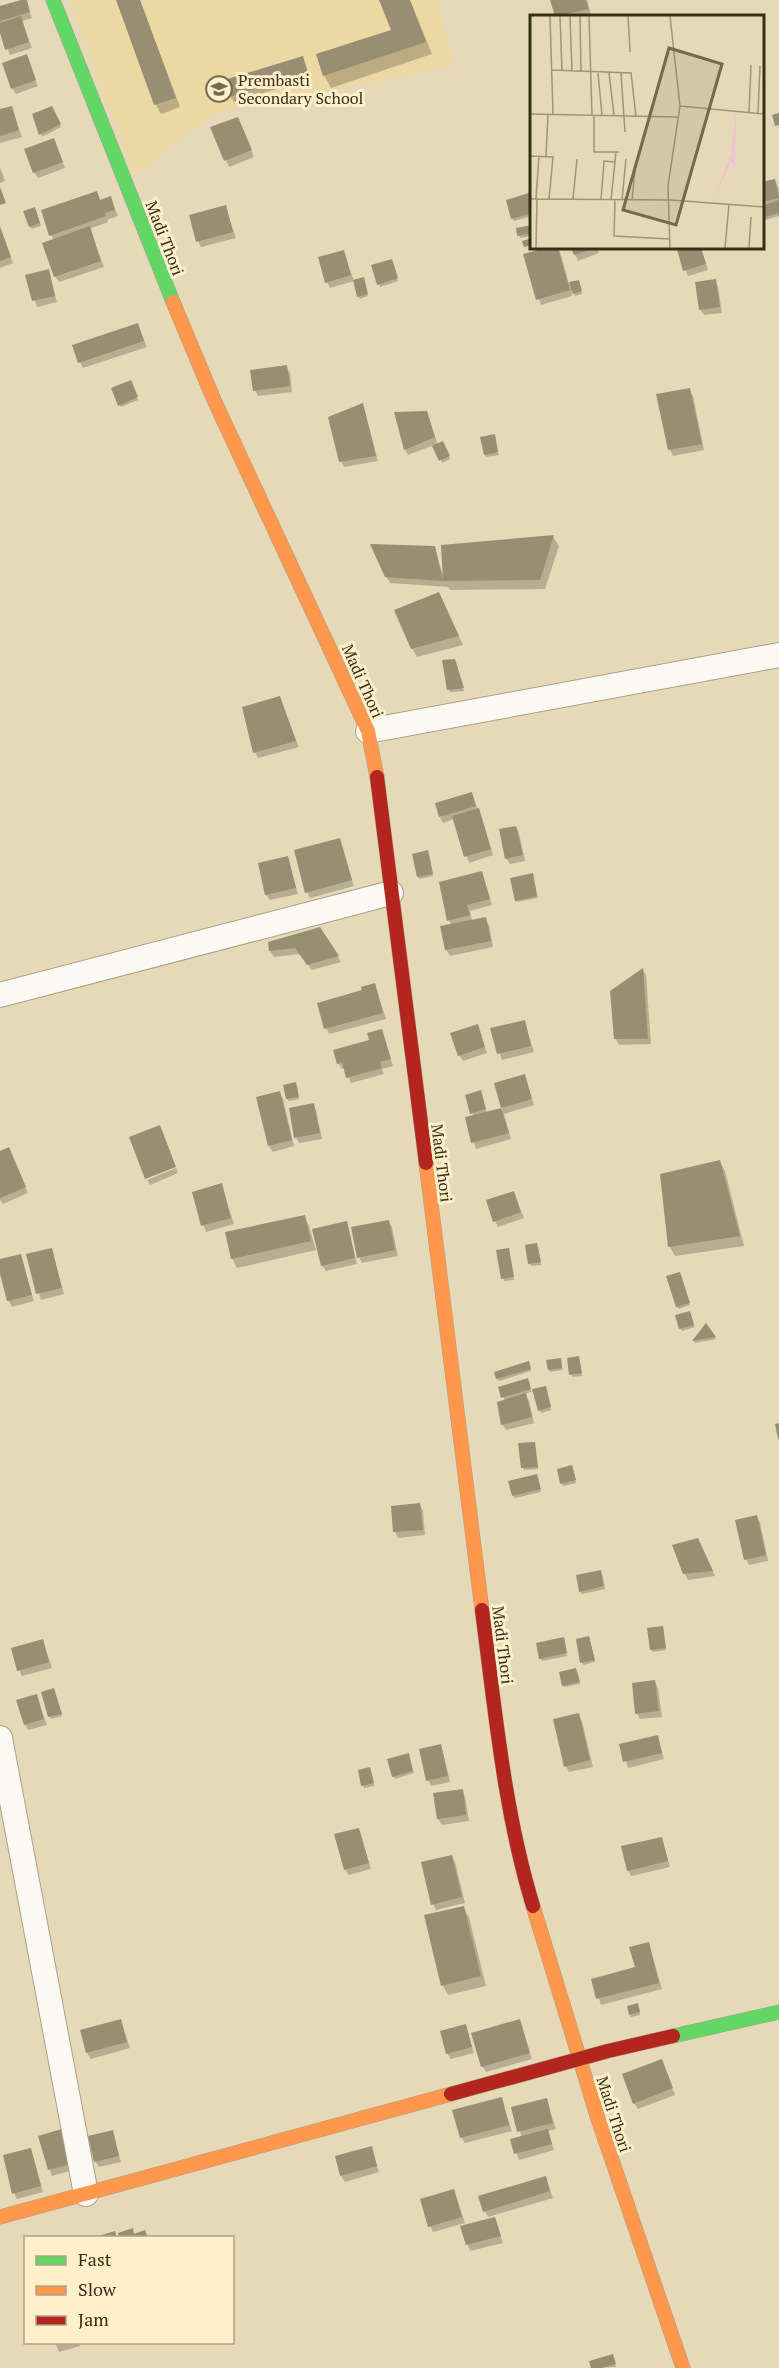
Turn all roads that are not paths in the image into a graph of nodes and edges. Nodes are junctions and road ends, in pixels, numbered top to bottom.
1 (53, 0) edge
2 (779, 655) edge
3 (368, 731) junction
4 (391, 894) junction
5 (0, 995) edge
6 (0, 1738) edge
7 (779, 2012) edge
8 (579, 2059) junction
9 (86, 2194) junction
10 (0, 2217) edge
11 (682, 2368) edge

1 - 3 main road, Madi Thori
2 - 3 street
3 - 4 main road, Madi Thori
4 - 5 street
4 - 8 main road, Madi Thori
6 - 9 street
7 - 8 main road
8 - 9 main road
8 - 11 main road, Madi Thori
9 - 10 main road

